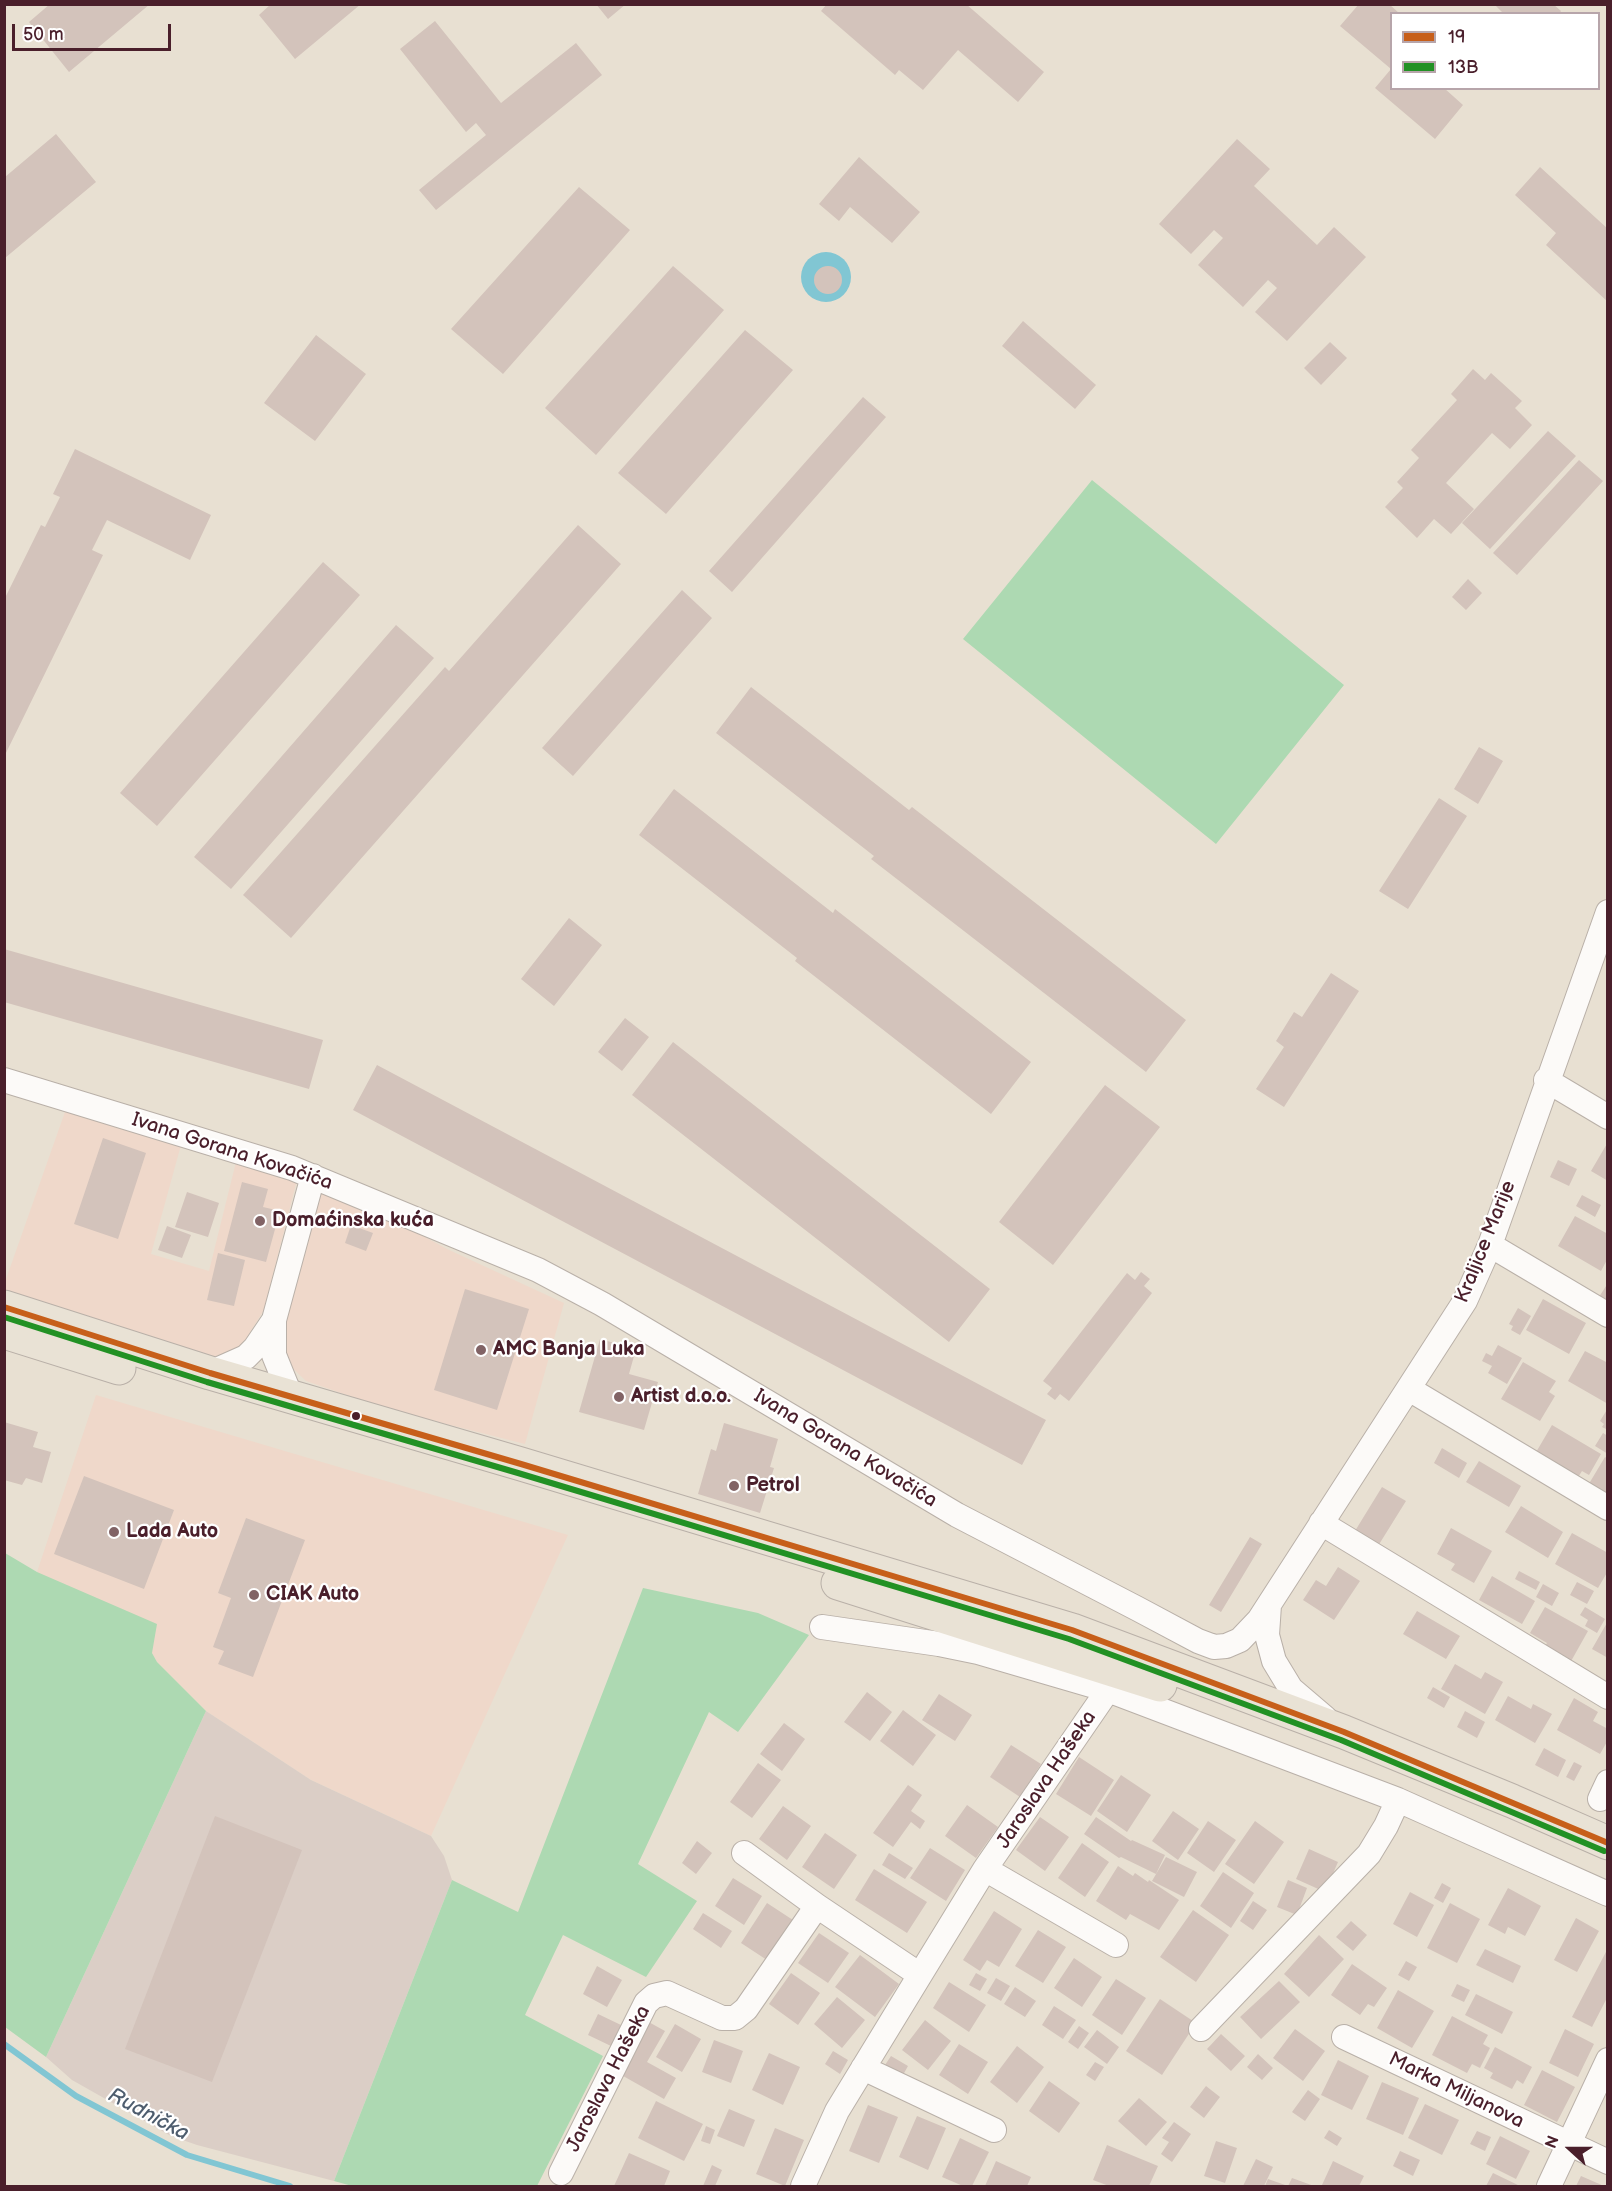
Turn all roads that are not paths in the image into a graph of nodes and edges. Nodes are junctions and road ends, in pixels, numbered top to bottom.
1 (1608, 912) edge
2 (4, 1080) edge
3 (1546, 1080) junction
4 (1608, 1117) edge
5 (313, 1176) junction
6 (1490, 1245) junction
7 (4, 1307) edge
8 (1608, 1315) edge
9 (274, 1320) junction
10 (4, 1332) edge
11 (210, 1373) junction
12 (1409, 1389) junction
13 (291, 1396) junction
14 (1608, 1509) edge
15 (1321, 1523) junction
16 (1269, 1605) junction
17 (822, 1627) dead end
18 (1108, 1690) junction
19 (1608, 1697) edge
20 (1344, 1732) junction
21 (1398, 1800) junction
22 (1608, 1843) edge
23 (744, 1853) dead end
24 (1608, 1864) edge
25 (985, 1869) junction
26 (1608, 1894) edge
27 (817, 1906) junction
28 (1116, 1945) dead end
29 (920, 1975) junction
30 (1201, 2029) dead end
31 (1344, 2037) dead end
32 (1608, 2060) edge
33 (863, 2068) junction
34 (994, 2130) dead end
35 (1569, 2145) junction
36 (1608, 2162) edge
37 (561, 2173) dead end
38 (803, 2187) edge
39 (1549, 2187) edge

1 - 3 street, Kraljice Marije
2 - 5 street, Ivana Gorana Kovačića
3 - 4 street
3 - 6 street, Kraljice Marije
5 - 9 street
5 - 16 street, Ivana Gorana Kovačića
6 - 8 street
6 - 12 street, Kraljice Marije
7 - 11 main road
9 - 11 street
9 - 13 street
10 - 24 main road
11 - 13 main road
12 - 14 street
12 - 15 street, Kraljice Marije
13 - 20 main road
15 - 16 street, Kraljice Marije
15 - 19 street
16 - 20 street
17 - 18 street
18 - 21 street
18 - 25 street, Jaroslava Hašeka
20 - 22 main road
21 - 26 street
21 - 30 street
23 - 27 street
25 - 28 street, Jaroslava Hašeka
25 - 29 street, Jaroslava Hašeka
27 - 29 street
27 - 37 street, Jaroslava Hašeka
29 - 33 street, Jaroslava Hašeka
31 - 35 street, Marka Miljanova
32 - 35 street
33 - 34 street
33 - 38 street, Jaroslava Hašeka
35 - 36 street, Marka Miljanova
35 - 39 street

